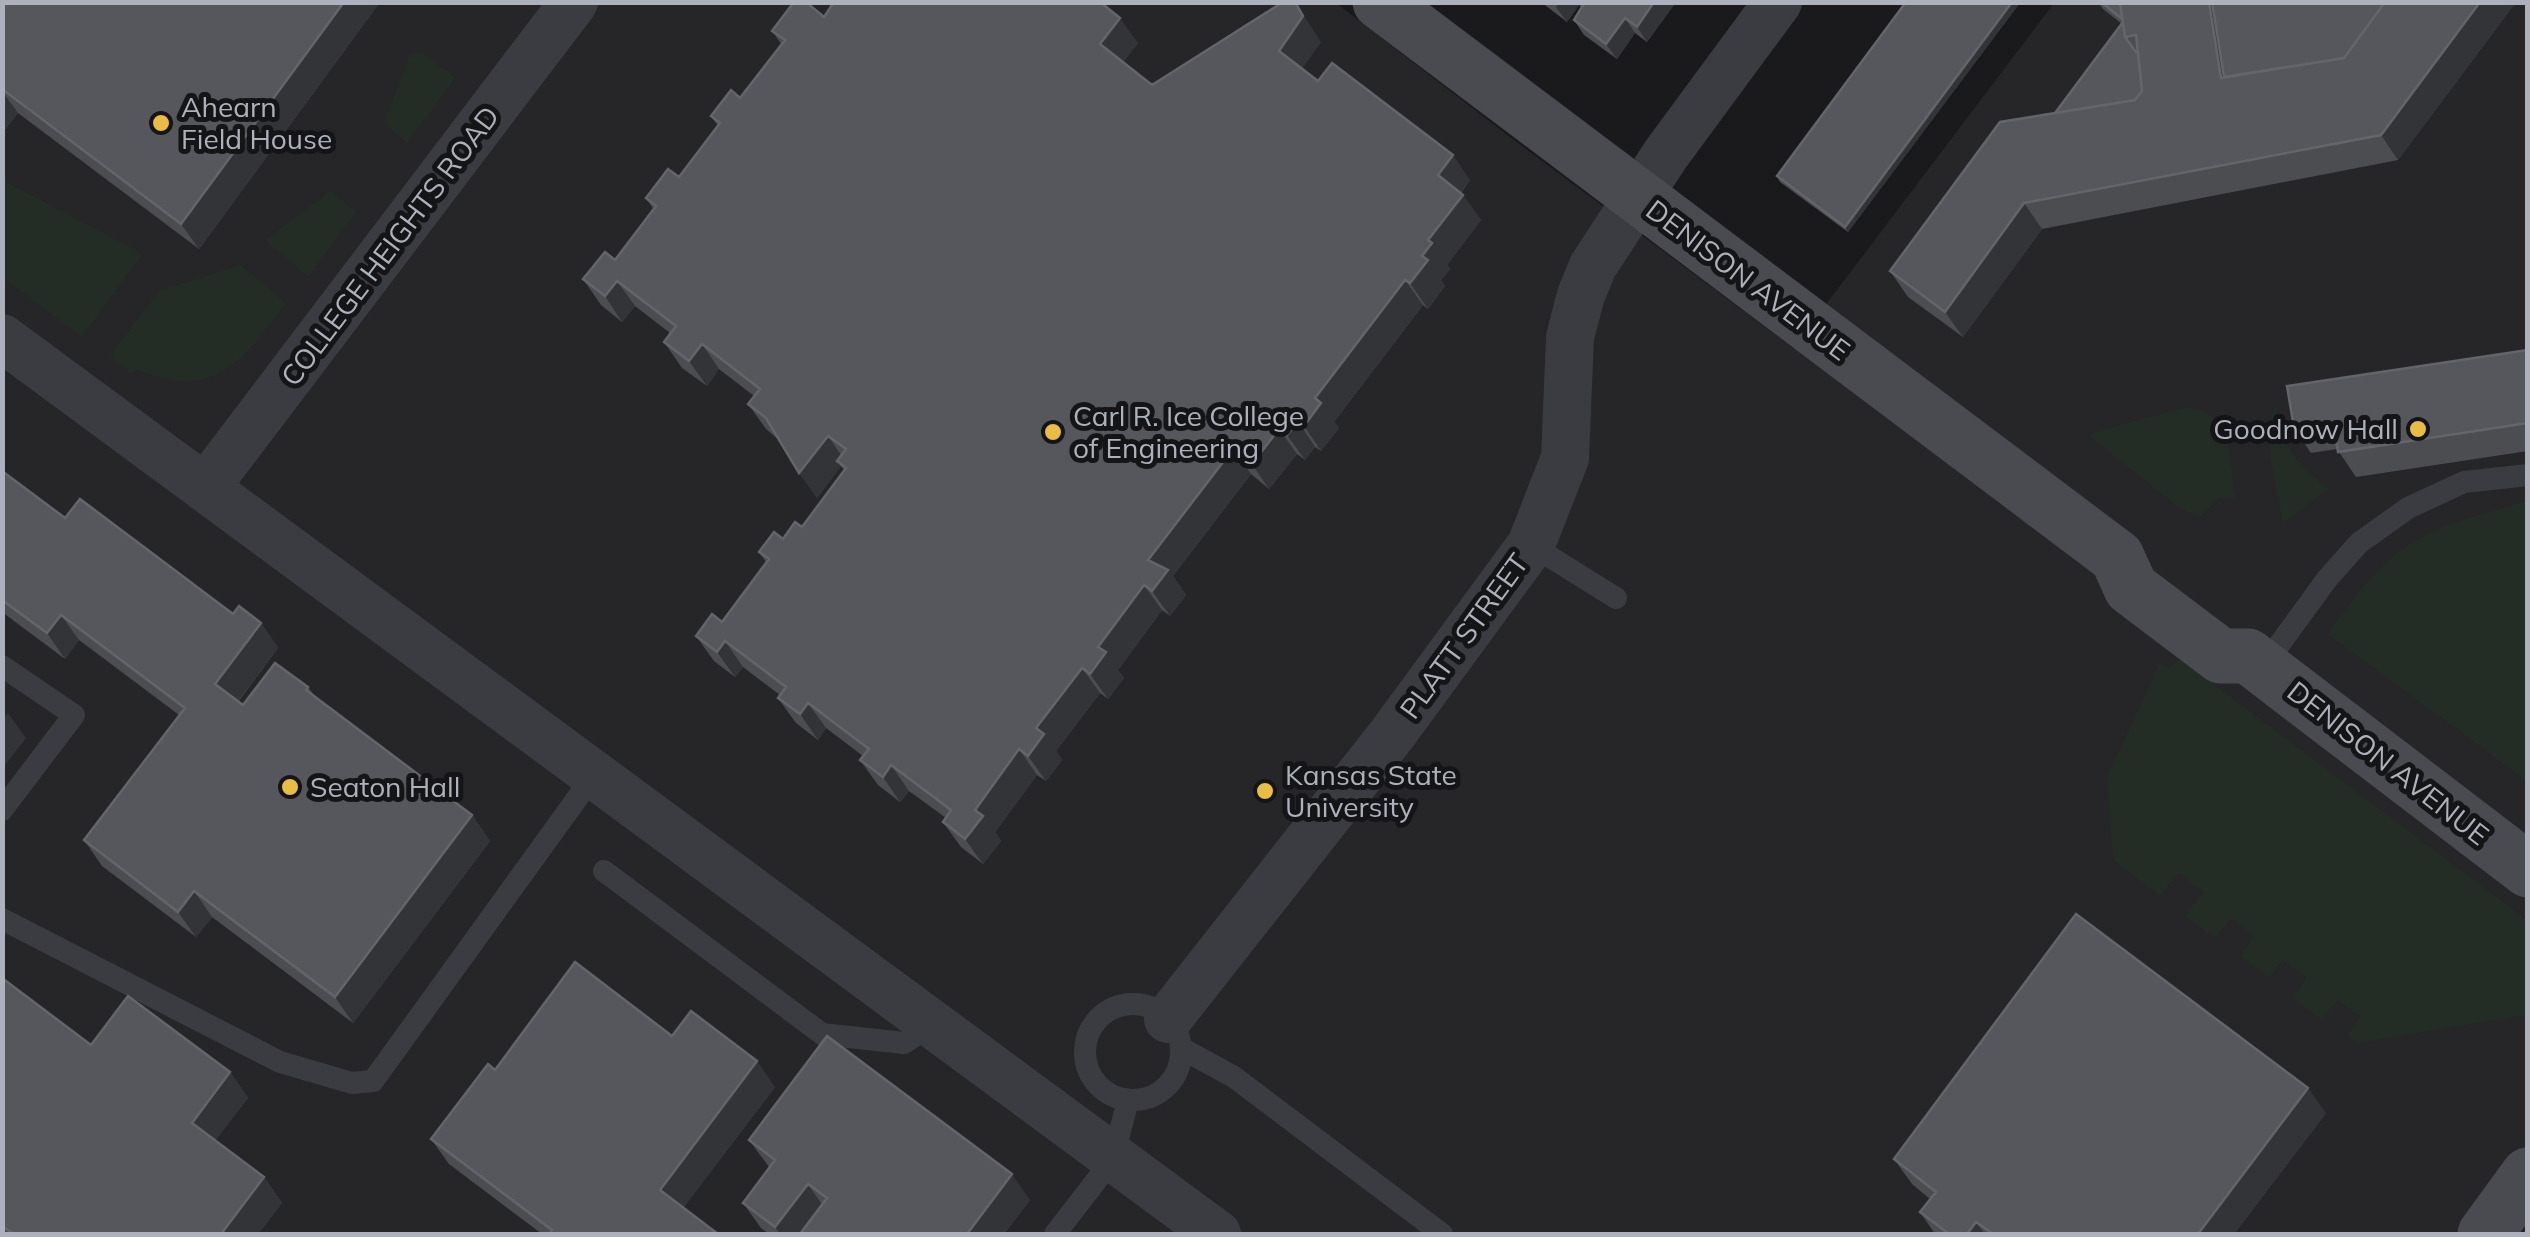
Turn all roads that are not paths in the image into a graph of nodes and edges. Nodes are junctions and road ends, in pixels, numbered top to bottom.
1 (574, 2) edge
2 (1380, 2) edge
3 (1778, 2) edge
4 (1637, 197) junction
5 (2, 338) edge
6 (2528, 474) edge
7 (205, 488) junction
8 (1531, 545) junction
9 (1616, 598) dead end
10 (2256, 661) junction
11 (2, 666) edge
12 (594, 775) junction
13 (2, 810) edge
14 (2528, 870) edge
15 (604, 871) dead end
16 (2, 919) edge
17 (932, 1025) junction
18 (1175, 1033) junction
19 (1128, 1100) junction
20 (1113, 1159) junction
21 (2528, 1175) edge
22 (1055, 1234) edge
23 (1216, 1234) edge
24 (1442, 1234) edge
25 (2485, 1234) edge

1 - 7 street, COLLEGE HEIGHTS ROAD
2 - 4 street, DENISON AVENUE
3 - 4 street, PLATT STREET
4 - 8 street, PLATT STREET
4 - 10 street, DENISON AVENUE
5 - 7 street
6 - 10 lane
7 - 12 street
8 - 9 lane
8 - 18 street, PLATT STREET
10 - 14 street, DENISON AVENUE
11 - 13 lane
12 - 16 lane
12 - 17 street
15 - 17 lane
17 - 20 street
18 - 19 lane
18 - 19 lane
18 - 24 lane
19 - 20 lane
20 - 22 lane
20 - 23 street
21 - 25 street

